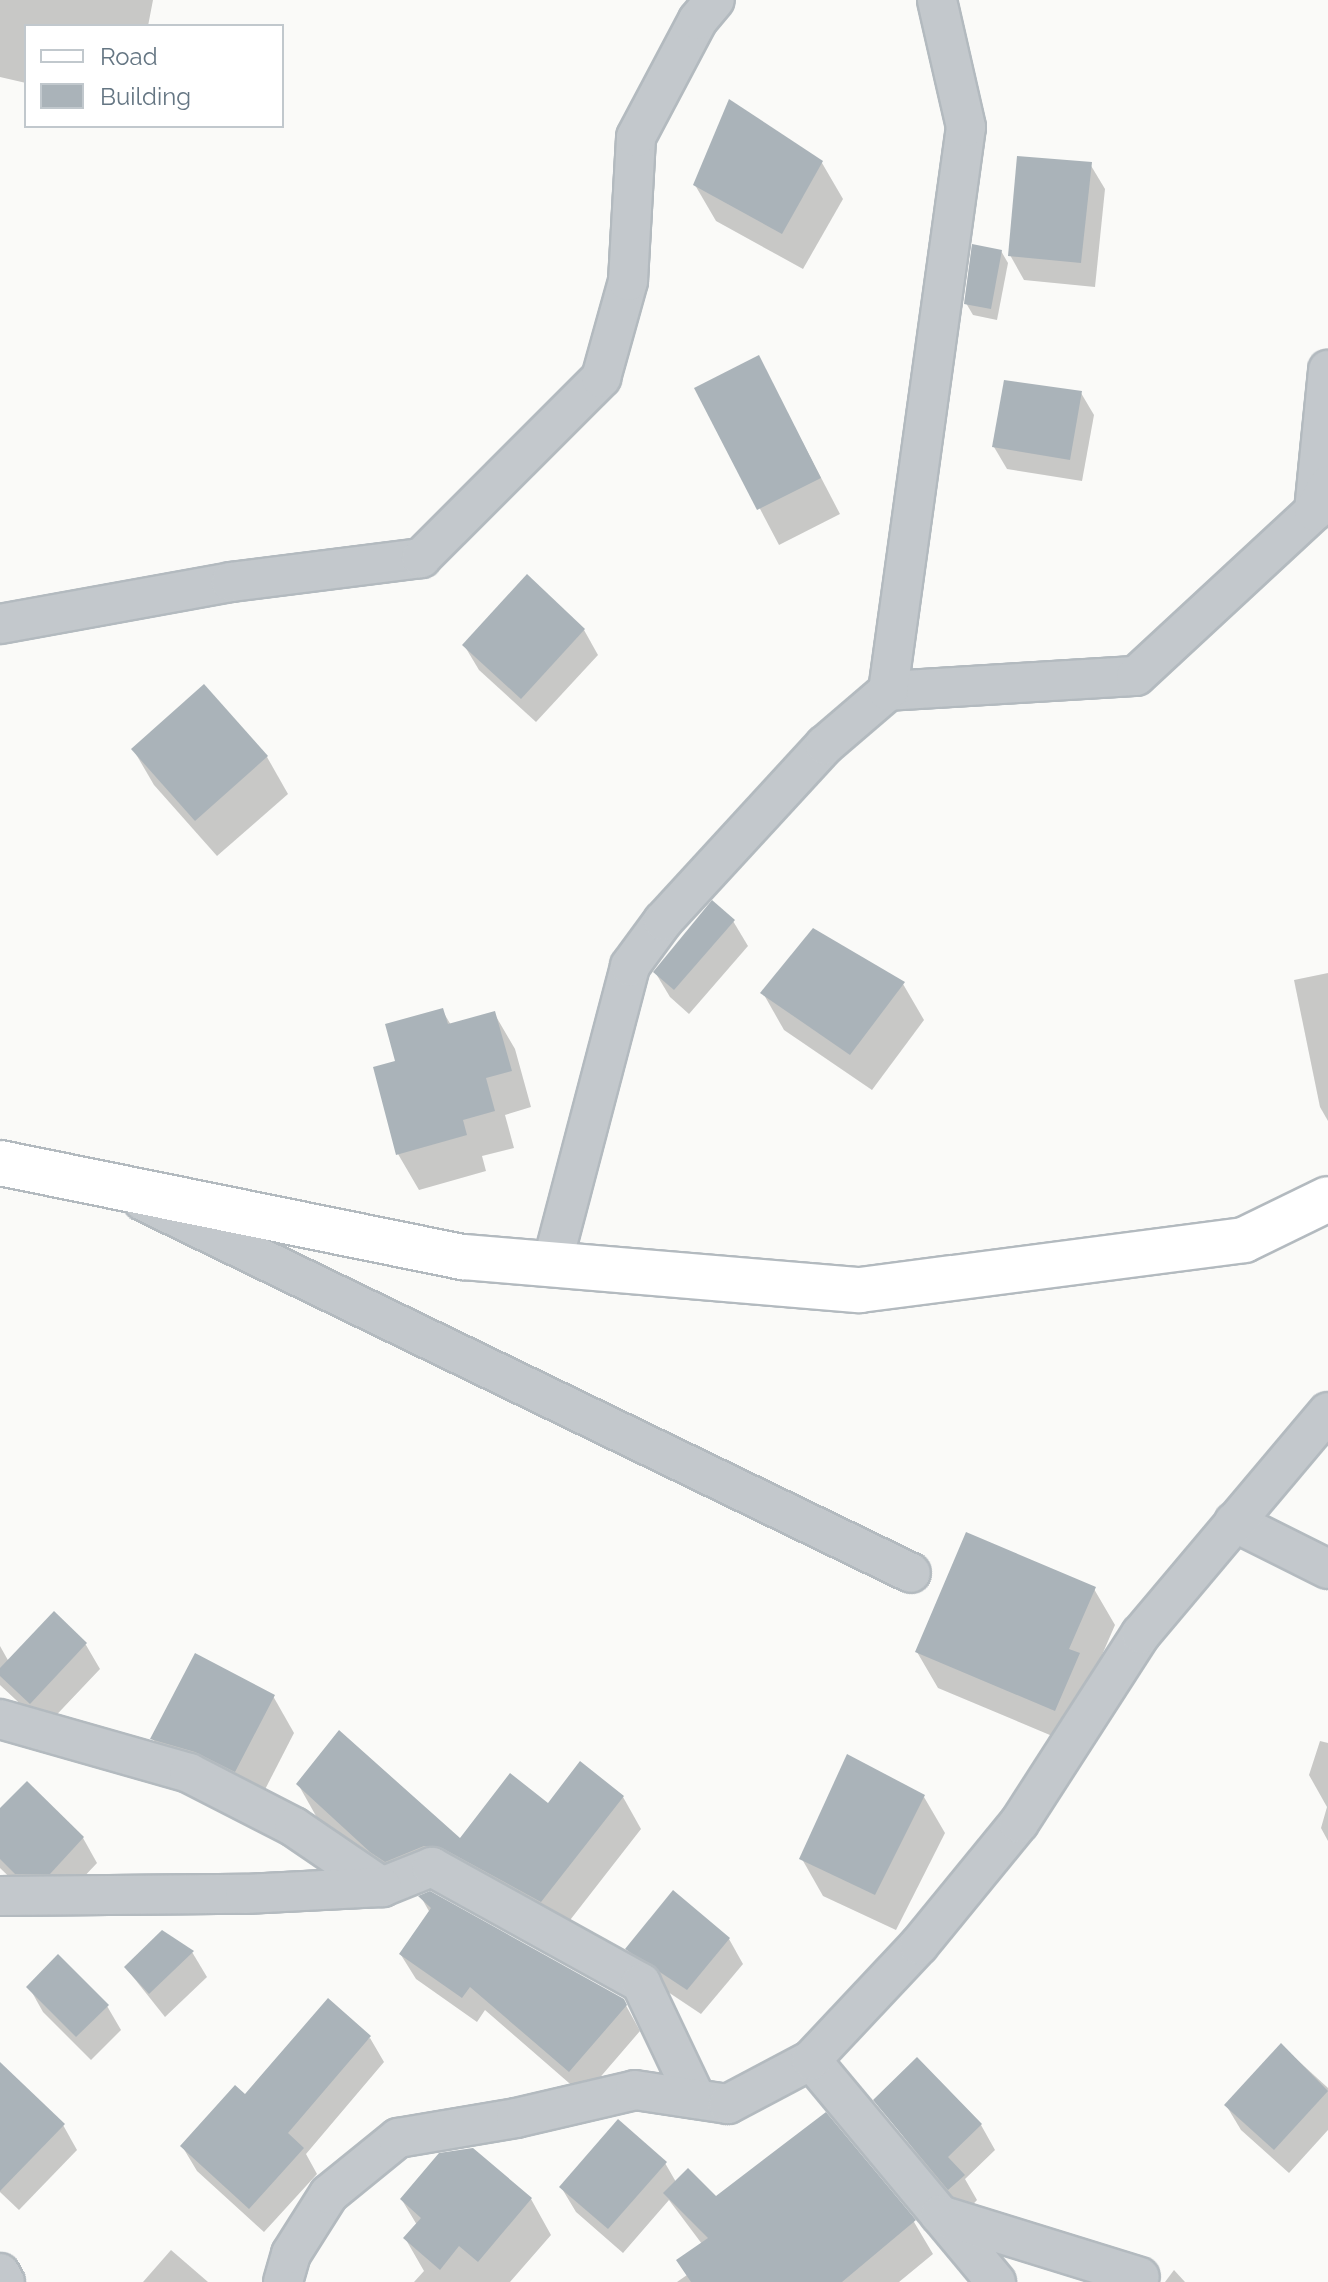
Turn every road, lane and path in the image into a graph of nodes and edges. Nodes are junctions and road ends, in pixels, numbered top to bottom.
1 (715, 0) edge
2 (937, 0) edge
3 (1328, 370) edge
4 (1323, 507) edge
5 (0, 624) edge
6 (888, 691) junction
7 (0, 1163) edge
8 (116, 1188) junction
9 (1328, 1199) edge
10 (552, 1264) junction
11 (1328, 1412) edge
12 (1234, 1522) junction
13 (1328, 1569) edge
14 (911, 1573) dead end
15 (0, 1719) edge
16 (382, 1887) junction
17 (0, 1896) edge
18 (811, 2060) junction
19 (696, 2099) junction
20 (940, 2215) junction
21 (0, 2273) edge
22 (1140, 2277) dead end
23 (5, 2282) edge
24 (283, 2282) edge
25 (996, 2282) edge

1 - 5 street
2 - 6 street
3 - 4 street
4 - 6 street
6 - 10 street
7 - 8 main road
8 - 10 main road
8 - 14 street
9 - 10 main road
11 - 12 street
12 - 13 street
12 - 18 street
15 - 16 street
16 - 17 street
16 - 19 street
18 - 19 street
18 - 20 street
19 - 24 street
20 - 22 street
20 - 25 street
21 - 23 street

